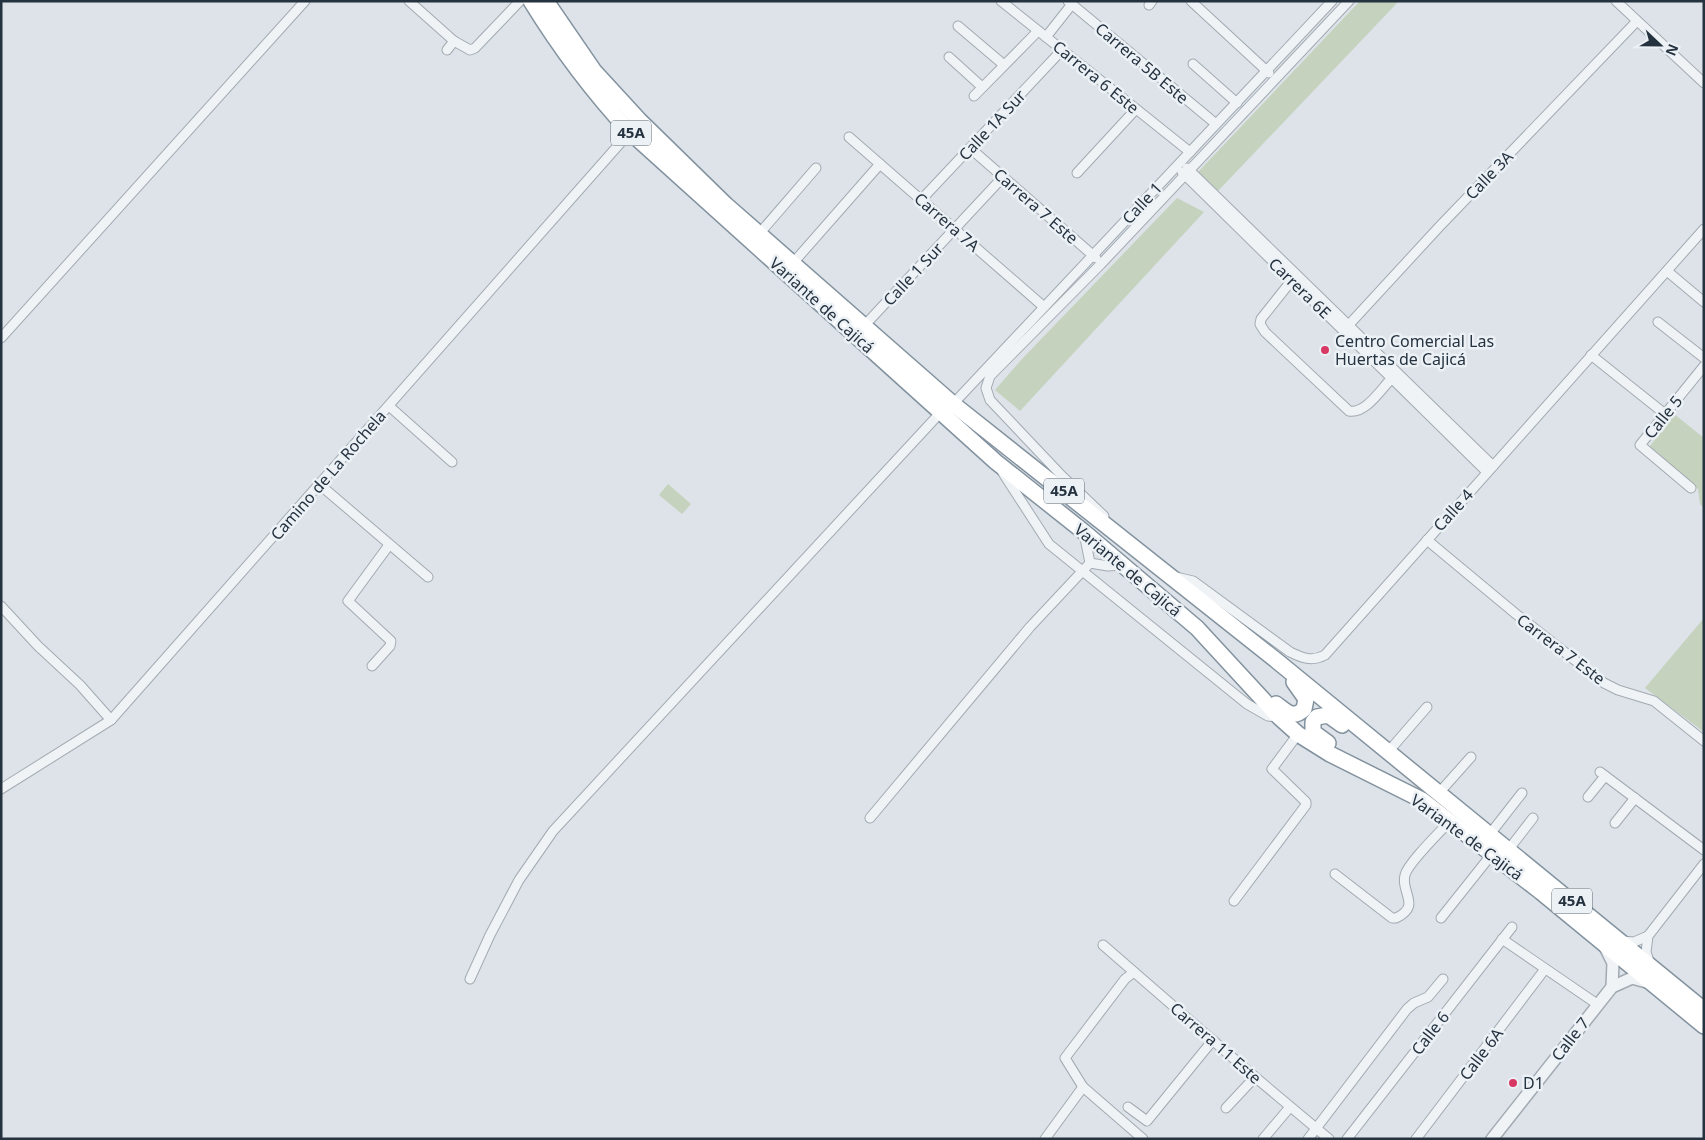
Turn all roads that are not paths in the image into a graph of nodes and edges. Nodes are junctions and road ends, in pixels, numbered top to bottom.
1 (305, 1) edge
2 (409, 1) edge
3 (520, 1) edge
4 (530, 1) edge
5 (546, 1) edge
6 (1001, 1) edge
7 (1191, 1) edge
8 (1332, 1) edge
9 (1349, 1) edge
10 (1617, 1) edge
11 (1070, 3) edge
12 (1637, 21) junction
13 (958, 26) dead end
14 (1042, 34) junction
15 (454, 41) junction
16 (447, 50) dead end
17 (1062, 50) junction
18 (949, 57) dead end
19 (1193, 64) dead end
20 (1004, 65) junction
21 (1266, 70) junction
22 (1275, 79) junction
23 (1704, 83) edge
24 (981, 86) junction
25 (974, 96) dead end
26 (1237, 103) junction
27 (1136, 109) junction
28 (1216, 124) junction
29 (630, 132) junction
30 (849, 137) dead end
31 (970, 148) junction
32 (1190, 152) junction
33 (880, 164) junction
34 (1179, 164) junction
35 (816, 168) dead end
36 (1187, 173) junction
37 (1078, 174) dead end
38 (1003, 177) junction
39 (921, 200) junction
40 (955, 229) junction
41 (1704, 229) edge
42 (759, 234) junction
43 (1093, 255) junction
44 (793, 264) junction
45 (1101, 264) junction
46 (1666, 271) junction
47 (1292, 280) junction
48 (1704, 302) edge
49 (1044, 307) junction
50 (1658, 322) dead end
51 (864, 326) junction
52 (1346, 328) junction
53 (1, 338) edge
54 (1592, 355) junction
55 (1704, 358) edge
56 (1704, 366) edge
57 (1392, 378) junction
58 (389, 406) junction
59 (947, 408) junction
60 (1665, 414) junction
61 (452, 462) dead end
62 (996, 462) junction
63 (1490, 469) junction
64 (320, 484) junction
65 (1691, 488) dead end
66 (1115, 531) junction
67 (1084, 532) junction
68 (1426, 540) junction
69 (389, 545) junction
70 (1090, 562) junction
71 (1123, 565) junction
72 (1082, 571) junction
73 (1168, 576) junction
74 (428, 577) dead end
75 (1, 606) edge
76 (1277, 661) junction
77 (372, 666) dead end
78 (1253, 687) junction
79 (1427, 707) dead end
80 (1279, 718) junction
81 (111, 720) junction
82 (1298, 734) junction
83 (1704, 741) edge
84 (1375, 742) junction
85 (1388, 752) junction
86 (1471, 756) dead end
87 (1361, 770) junction
88 (1, 789) edge
89 (1522, 793) dead end
90 (1438, 794) junction
91 (1588, 797) dead end
92 (1635, 798) junction
93 (870, 818) dead end
94 (1534, 818) dead end
95 (1450, 821) junction
96 (1616, 823) dead end
97 (1490, 834) junction
98 (1509, 849) junction
99 (1704, 850) edge
100 (1492, 854) junction
101 (1702, 870) edge
102 (1335, 874) dead end
103 (1234, 901) dead end
104 (1441, 918) dead end
105 (1512, 926) dead end
106 (1648, 936) junction
107 (1502, 939) junction
108 (1619, 940) junction
109 (1598, 941) junction
110 (1103, 945) dead end
111 (1652, 966) junction
112 (1546, 969) junction
113 (1134, 972) junction
114 (470, 979) dead end
115 (1443, 979) dead end
116 (1654, 984) junction
117 (1612, 986) junction
118 (1597, 1004) junction
119 (1704, 1010) edge
120 (1704, 1026) edge
121 (1213, 1040) junction
122 (1254, 1077) junction
123 (1083, 1087) junction
124 (1128, 1107) dead end
125 (1290, 1107) junction
126 (1226, 1108) dead end
127 (1316, 1128) junction
128 (1045, 1139) edge
129 (1143, 1139) edge
130 (1263, 1139) edge
131 (1308, 1139) edge
132 (1329, 1139) edge
133 (1348, 1139) edge
134 (1416, 1139) edge
135 (1492, 1139) edge

1 - 53 street
2 - 15 street
3 - 15 street
4 - 29 highway, Variante de Cajicá / 45A
5 - 42 highway, Variante de Cajicá / 45A
6 - 14 street, Carrera 6 Este
7 - 21 street
8 - 21 street, Calle 1
9 - 22 street, Calle 1
10 - 12 street
11 - 14 street
11 - 28 street, Carrera 5B Este
12 - 23 street
12 - 52 street, Calle 3A
13 - 20 street
14 - 17 street, Carrera 6 Este
14 - 20 street
15 - 16 street
17 - 27 street, Carrera 6 Este
17 - 31 street, Calle 1A Sur
18 - 24 street
19 - 26 street
20 - 24 street
21 - 22 street
21 - 26 street, Calle 1
22 - 36 street, Calle 1
24 - 25 street
26 - 28 street, Calle 1
27 - 32 street, Carrera 6 Este
27 - 37 street
28 - 32 street, Calle 1
29 - 58 street, Camino de La Rochela
29 - 59 highway, Variante de Cajicá / 45A
30 - 33 street, Carrera 7A
31 - 38 street, Carrera 7 Este
31 - 39 street, Calle 1A Sur
32 - 34 street, Calle 1
33 - 39 street, Carrera 7A
33 - 44 street
34 - 36 street, Carrera 6E
34 - 43 street, Calle 1
35 - 42 street
36 - 45 street, Calle 1
36 - 47 street, Carrera 6E
36 - 52 street, Carrera 6E
38 - 40 street, Calle 1 Sur
38 - 43 street, Carrera 7 Este
39 - 40 street, Carrera 7A
40 - 49 street, Carrera 7A
40 - 51 street, Calle 1 Sur
41 - 46 street, Calle 4
42 - 44 highway, Variante de Cajicá / 45A
43 - 45 street, Carrera 7 Este
43 - 49 street, Calle 1
44 - 51 highway, Variante de Cajicá / 45A
45 - 66 street, Calle 1
46 - 48 street
46 - 54 street, Calle 4
47 - 52 street, Carrera 6E
47 - 57 street
49 - 59 street, Calle 1
50 - 55 street
51 - 59 highway, Variante de Cajicá / 45A
52 - 57 street, Carrera 6E
52 - 63 street, Carrera 6E
54 - 60 street
54 - 63 street, Calle 4
56 - 60 street, Calle 5
57 - 63 street, Carrera 6E
58 - 61 street
58 - 64 street, Camino de La Rochela
59 - 62 highway, Variante de Cajicá / 45A
59 - 66 highway, Variante de Cajicá / 45A
59 - 114 street, Calle 1
60 - 65 street, Calle 5
62 - 67 highway, Variante de Cajicá / 45A
62 - 72 street
63 - 68 street, Calle 4
64 - 69 street
64 - 81 street, Camino de La Rochela
66 - 73 highway, Variante de Cajicá / 45A
67 - 70 street
67 - 71 highway, Variante de Cajicá / 45A
68 - 73 street, Calle 4
68 - 83 street, Carrera 7 Este
69 - 74 street
69 - 77 street
70 - 71 street
70 - 72 street
71 - 78 highway, Variante de Cajicá / 45A
72 - 80 street
72 - 93 street
73 - 76 highway, Variante de Cajicá / 45A
75 - 81 street
76 - 78 highway
76 - 84 highway, Variante de Cajicá / 45A
78 - 80 highway, Variante de Cajicá / 45A
79 - 85 street
80 - 82 highway, Variante de Cajicá / 45A
81 - 88 street, Camino de La Rochela
82 - 87 highway, Variante de Cajicá / 45A
82 - 103 street
84 - 85 highway, Variante de Cajicá / 45A
84 - 87 highway
85 - 90 highway, Variante de Cajicá / 45A
86 - 90 street
87 - 95 highway, Variante de Cajicá / 45A
89 - 97 street
90 - 97 highway, Variante de Cajicá / 45A
91 - 92 street
92 - 96 street
92 - 99 street
94 - 98 street
95 - 100 highway, Variante de Cajicá / 45A
95 - 102 street
97 - 98 highway, Variante de Cajicá / 45A
98 - 108 highway, Variante de Cajicá / 45A
100 - 104 street
100 - 109 highway, Variante de Cajicá / 45A
101 - 106 street
105 - 107 street, Calle 6
106 - 108 street
106 - 111 street
107 - 112 street
107 - 133 street, Calle 6
108 - 111 highway, Variante de Cajicá / 45A
109 - 116 highway, Variante de Cajicá / 45A
109 - 117 street
110 - 113 street, Carrera 11 Este
111 - 119 highway, Variante de Cajicá / 45A
112 - 118 street
112 - 134 street, Calle 6A
113 - 121 street, Carrera 11 Este
113 - 123 street
115 - 127 street
116 - 117 street
116 - 120 highway, Variante de Cajicá / 45A
117 - 118 street, Calle 7
118 - 135 street, Calle 7
121 - 122 street, Carrera 11 Este
121 - 124 street
122 - 125 street, Carrera 11 Este
122 - 126 street
123 - 128 street
123 - 129 street
125 - 127 street, Carrera 11 Este
125 - 130 street
127 - 131 street
127 - 132 street, Carrera 11 Este

